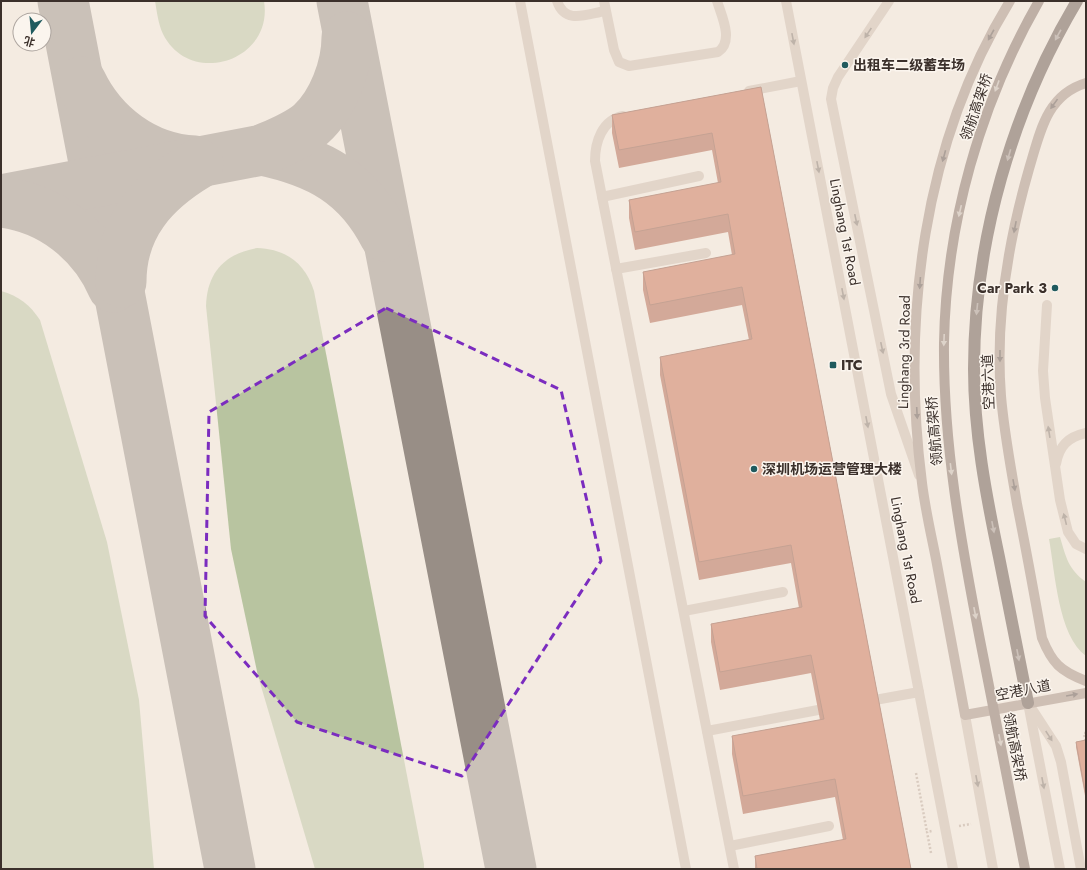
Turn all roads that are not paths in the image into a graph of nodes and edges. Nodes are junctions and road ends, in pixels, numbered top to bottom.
1 (520, 1) edge
2 (557, 1) edge
3 (717, 1) edge
4 (786, 1) edge
5 (889, 1) edge
6 (1010, 1) edge
7 (1039, 1) edge
8 (1077, 1) edge
9 (605, 6) edge
10 (801, 81) junction
11 (1086, 83) edge
12 (736, 94) edge
13 (635, 114) edge
14 (699, 176) dead end
15 (602, 197) junction
16 (706, 253) dead end
17 (616, 269) junction
18 (1047, 305) dead end
19 (1086, 433) edge
20 (1055, 470) junction
21 (922, 483) junction
22 (1086, 549) edge
23 (783, 592) dead end
24 (684, 611) junction
25 (1086, 681) edge
26 (919, 692) junction
27 (1086, 693) edge
28 (875, 700) edge
29 (1028, 703) junction
30 (818, 710) edge
31 (965, 715) junction
32 (707, 731) junction
33 (829, 826) dead end
34 (730, 846) junction
35 (686, 869) edge
36 (734, 869) edge
37 (953, 869) edge
38 (993, 869) edge
39 (1025, 869) edge
40 (1060, 869) edge
41 (1082, 869) edge

1 - 35 street
2 - 9 street
3 - 9 street
4 -> 10 street, Linghang 1st Road
5 -> 21 street
6 -> 21 street, Linghang 3rd Road
7 -> 39 main road, 领航高架桥
8 -> 29 highway
10 - 12 street
10 -> 26 street, Linghang 1st Road
11 -> 25 street, 空港六道
13 - 15 street
14 - 15 street
15 - 17 street
16 - 17 street
17 - 24 street
20 -> 18 street
19 - 20 street
22 -> 20 street
21 - 31 street, Linghang 3rd Road
23 - 24 street
24 - 32 street
26 - 28 street
26 - 37 street, Linghang 1st Road
29 -> 27 street, 空港八道
29 - 31 street, 空港八道
29 -> 40 street
29 -> 41 street
30 - 32 street
31 -> 38 street
32 - 34 street
33 - 34 street
34 - 36 street

